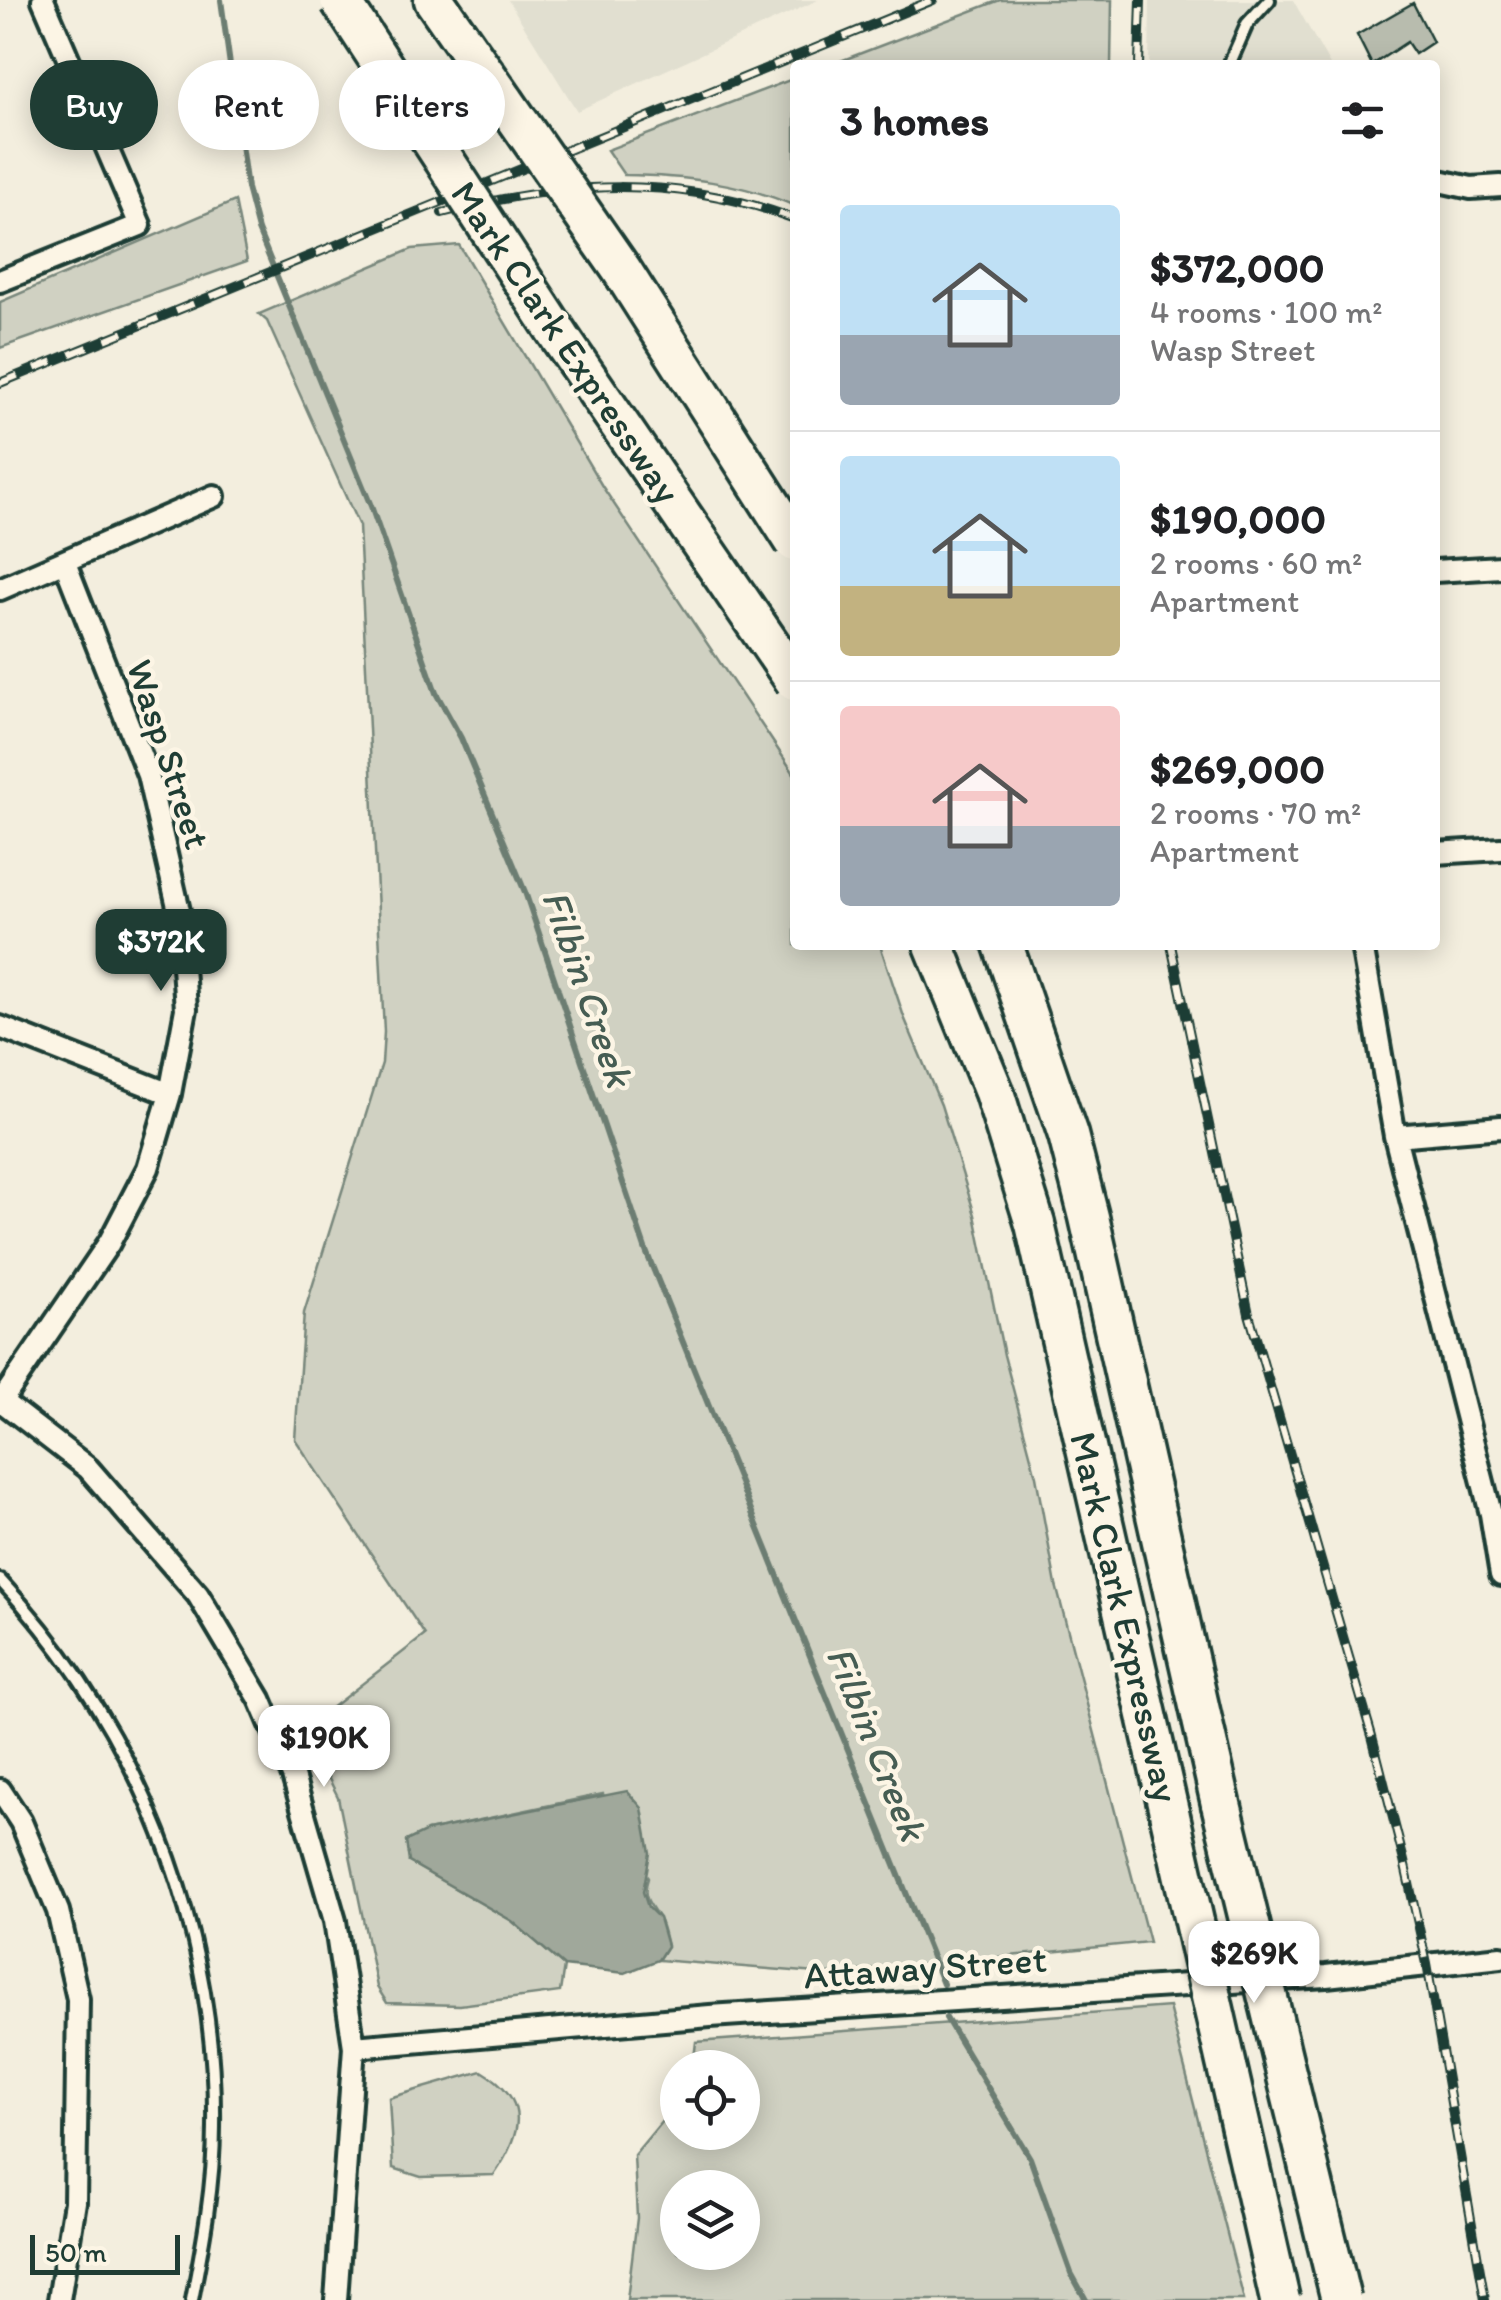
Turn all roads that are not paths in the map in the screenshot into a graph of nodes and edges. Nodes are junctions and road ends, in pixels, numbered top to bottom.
1 (44, 0) edge
2 (321, 0) edge
3 (340, 0) edge
4 (434, 0) edge
5 (1268, 0) edge
6 (367, 60) edge
7 (378, 60) edge
8 (1231, 60) edge
9 (435, 150) edge
10 (1440, 181) edge
11 (1501, 186) edge
12 (0, 281) edge
13 (214, 496) dead end
14 (790, 534) edge
15 (65, 563) junction
16 (1501, 568) edge
17 (1440, 571) edge
18 (0, 589) edge
19 (790, 674) edge
20 (1501, 848) edge
21 (1440, 853) edge
22 (936, 950) edge
23 (1005, 950) edge
24 (1363, 950) edge
25 (0, 1026) edge
26 (170, 1094) junction
27 (1501, 1127) edge
28 (1395, 1136) junction
29 (0, 1401) edge
30 (1501, 1575) edge
31 (0, 1580) edge
32 (0, 1790) edge
33 (1501, 1957) edge
34 (354, 2046) junction
35 (59, 2300) edge
36 (192, 2300) edge
37 (336, 2300) edge
38 (1280, 2300) edge
39 (1341, 2300) edge

1 - 12 street
2 - 6 highway, bridge
3 - 7 highway, Mark Clark Expressway, bridge
4 - 14 highway, bridge
5 - 8 lane
9 - 19 highway, Mark Clark Expressway, bridge
10 - 11 street
13 - 15 street
15 - 18 street
15 - 26 street, Wasp Street
16 - 17 street
20 - 21 street
22 - 38 highway, Mark Clark Expressway, bridge
23 - 39 highway, Mark Clark Expressway, bridge
24 - 28 street
25 - 26 street
26 - 29 street, Wasp Street
27 - 28 street
28 - 30 street
29 - 34 street
31 - 36 lane
32 - 35 street
33 - 34 street, Attaway Street
34 - 37 street

